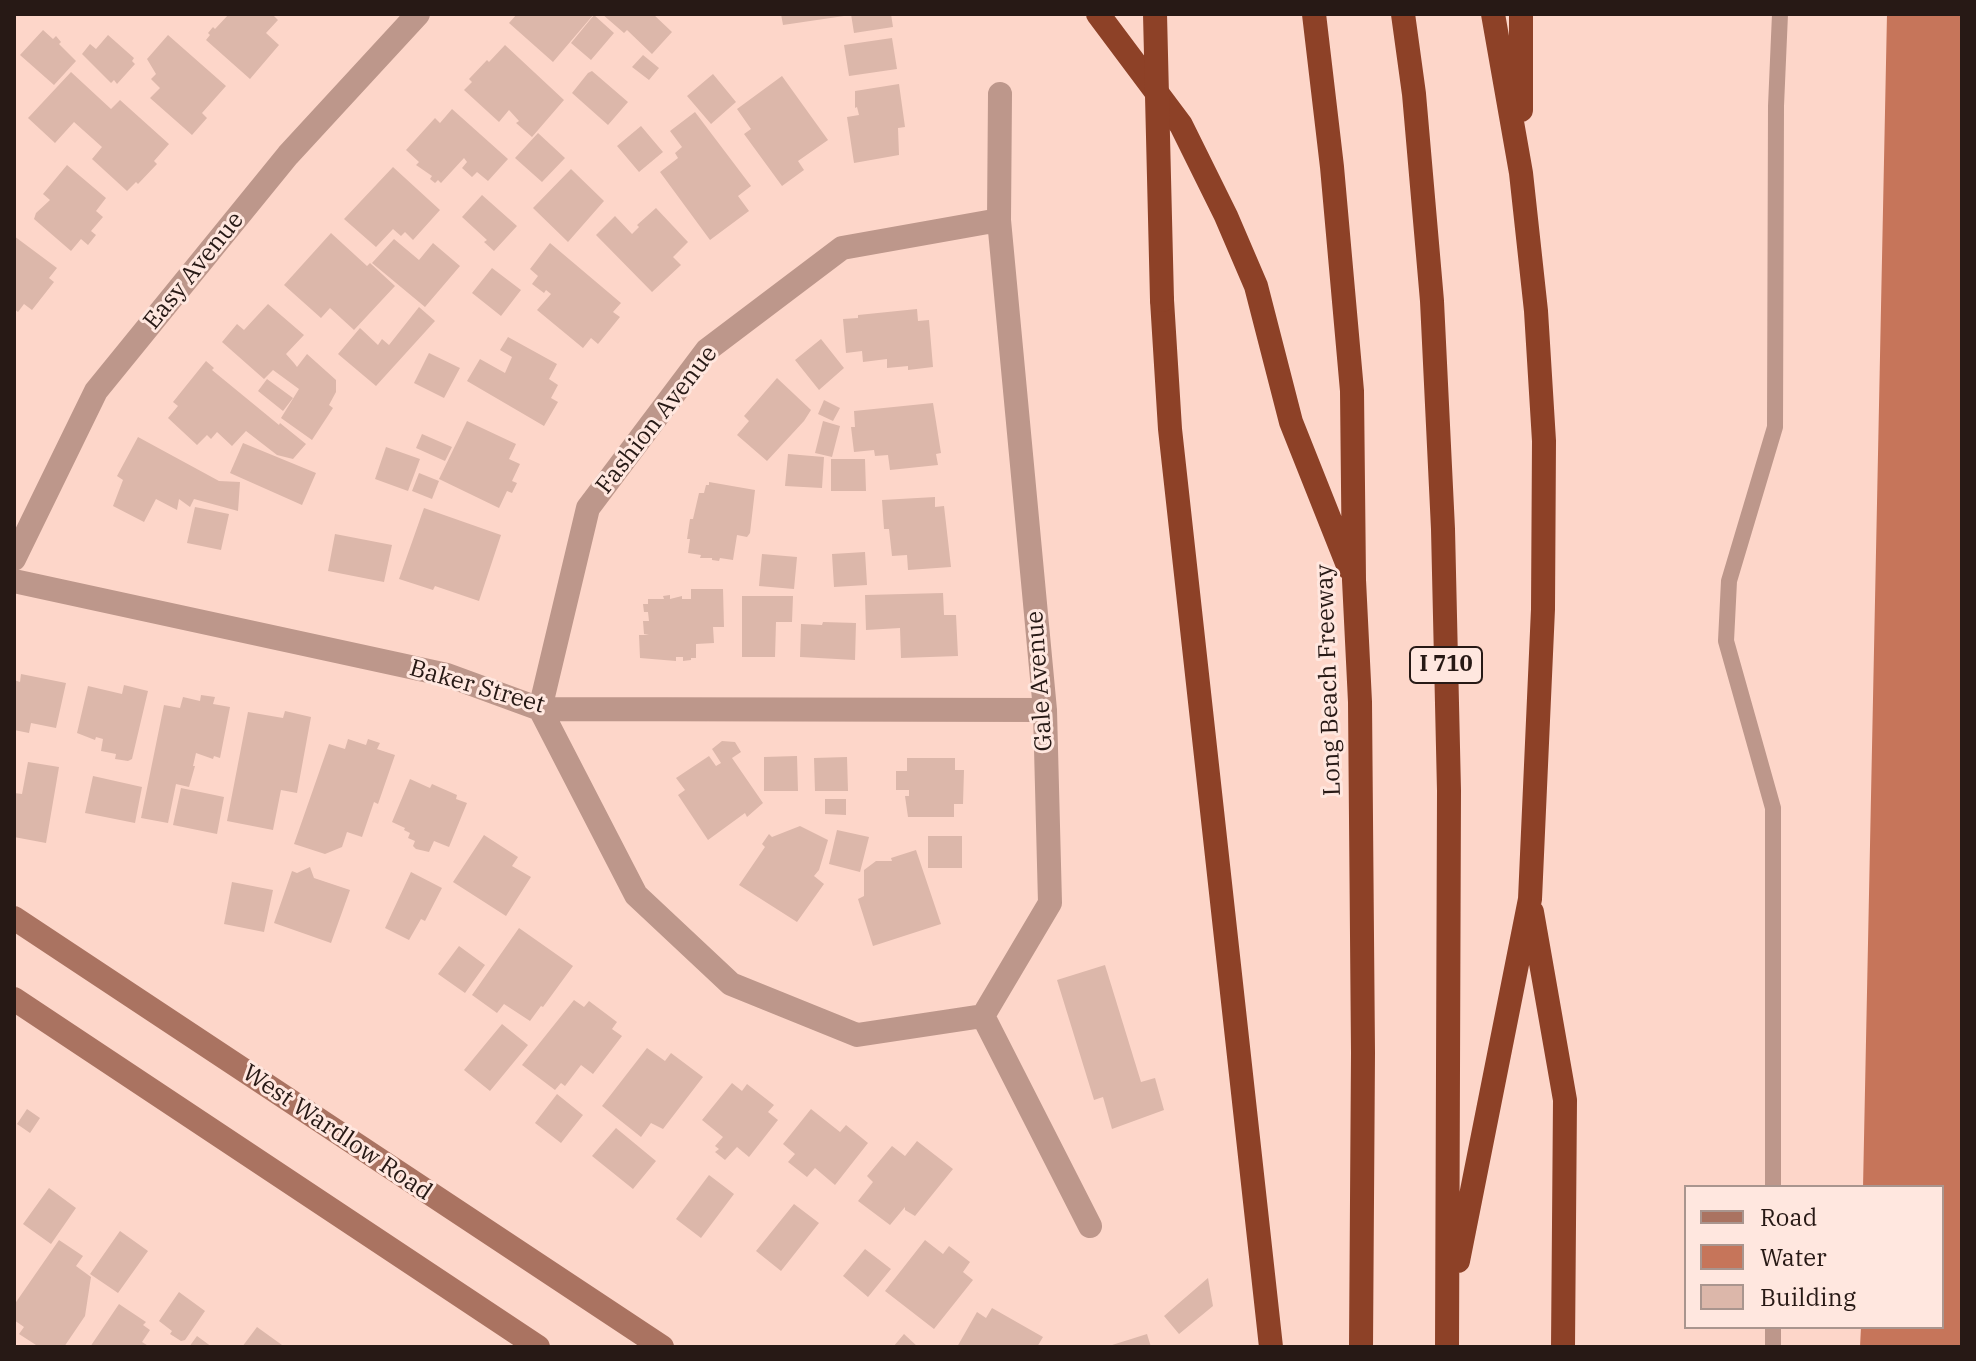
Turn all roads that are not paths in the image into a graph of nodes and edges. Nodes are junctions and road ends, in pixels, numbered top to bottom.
1 (418, 14) edge
2 (1098, 14) edge
3 (1155, 14) edge
4 (1314, 14) edge
5 (1403, 14) edge
6 (1493, 14) edge
7 (1521, 14) edge
8 (1780, 14) edge
9 (1000, 94) dead end
10 (1521, 173) junction
11 (999, 220) junction
12 (14, 559) edge
13 (1354, 580) junction
14 (14, 581) edge
15 (540, 709) junction
16 (1045, 710) junction
17 (1530, 899) junction
18 (14, 918) edge
19 (14, 999) edge
20 (983, 1016) junction
21 (1773, 1185) edge
22 (1090, 1226) dead end
23 (1447, 1318) junction
24 (538, 1347) edge
25 (662, 1347) edge
26 (1271, 1347) edge
27 (1361, 1347) edge
28 (1447, 1347) edge
29 (1563, 1347) edge

1 - 12 street, Easy Avenue
2 - 13 highway
3 - 26 highway, bridge
4 - 13 highway, Long Beach Freeway
5 - 23 highway, I 710
6 - 10 highway
7 - 10 highway
8 - 21 lane
9 - 11 street, Gale Avenue
10 - 17 highway
11 - 15 street, Fashion Avenue
11 - 16 street, Gale Avenue
13 - 27 highway, Long Beach Freeway
14 - 15 street, Baker Street
15 - 16 street, Baker Street
15 - 20 street
16 - 20 street, Gale Avenue
17 - 23 highway
17 - 29 highway
18 - 25 main road, West Wardlow Road
19 - 24 main road
20 - 22 street
23 - 28 highway, I 710

